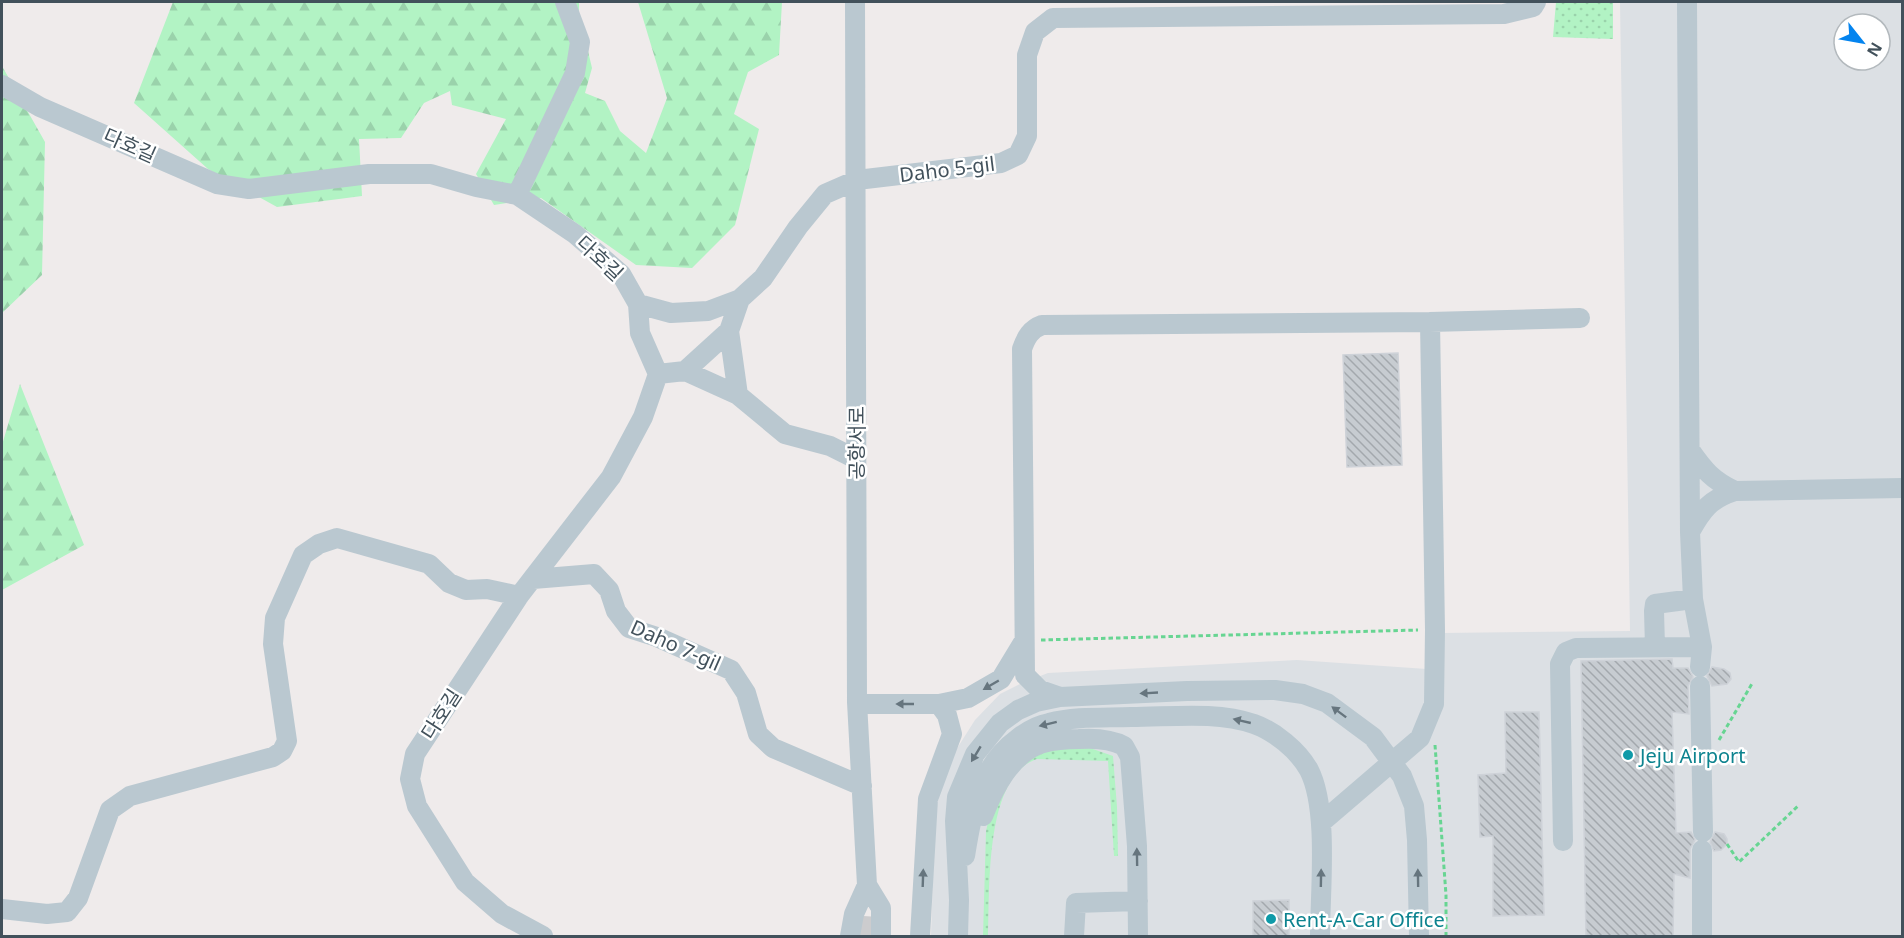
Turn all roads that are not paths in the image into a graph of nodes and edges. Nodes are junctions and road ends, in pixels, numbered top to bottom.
1 (565, 2) edge
2 (855, 2) edge
3 (1687, 2) edge
4 (1534, 4) edge
5 (2, 85) edge
6 (857, 180) junction
7 (517, 195) junction
8 (740, 299) junction
9 (638, 304) junction
10 (1580, 318) dead end
11 (1430, 322) junction
12 (729, 331) junction
13 (685, 372) junction
14 (658, 374) junction
15 (738, 394) junction
16 (1690, 450) junction
17 (856, 459) junction
18 (1902, 489) edge
19 (1735, 491) junction
20 (1690, 532) junction
21 (532, 579) junction
22 (519, 596) junction
23 (1693, 599) junction
24 (1024, 641) junction
25 (1702, 647) junction
26 (1655, 648) junction
27 (1060, 697) junction
28 (858, 704) junction
29 (939, 704) junction
30 (862, 786) junction
31 (1322, 822) junction
32 (1563, 841) dead end
33 (964, 863) junction
34 (867, 885) junction
35 (959, 900) junction
36 (1138, 901) junction
37 (2, 909) edge
38 (543, 936) edge
39 (850, 936) edge
40 (881, 936) edge
41 (920, 936) edge
42 (958, 936) edge
43 (1074, 936) edge
44 (1138, 936) edge
45 (1320, 936) edge
46 (1419, 936) edge
47 (1702, 936) edge

1 - 7 street
2 - 6 street, 공항서로
3 - 16 street
4 - 6 street, Daho 5-gil
5 - 7 street, 다호길
6 - 8 street, Daho 5-gil
6 - 17 street, 공항서로
7 - 9 street, 다호길
8 - 9 street
8 - 12 street
9 - 14 street, 다호길
10 - 11 street
11 - 24 street
11 - 31 street
12 - 13 street
12 - 15 street
13 - 14 street
13 - 15 street
14 - 21 street, 다호길
15 - 17 street
16 - 19 street
16 - 20 street
17 - 28 street, 공항서로
18 - 19 street
19 - 20 street
20 - 23 street
21 - 22 street, 다호길
21 - 30 street, Daho 7-gil
22 - 37 street
22 - 38 street, 다호길
23 - 25 street
23 - 26 street
24 - 27 street
24 -> 29 street
25 - 26 street
25 - 47 street
26 - 32 street
27 -> 35 street
46 -> 27 street
29 -> 28 street
28 - 30 street, 공항서로
41 -> 29 street
30 - 34 street, 공항서로
31 -> 33 street
45 -> 31 street
33 - 35 street
36 -> 33 street
34 - 39 street
34 - 40 street
35 - 42 street
36 - 43 street
36 - 44 street

